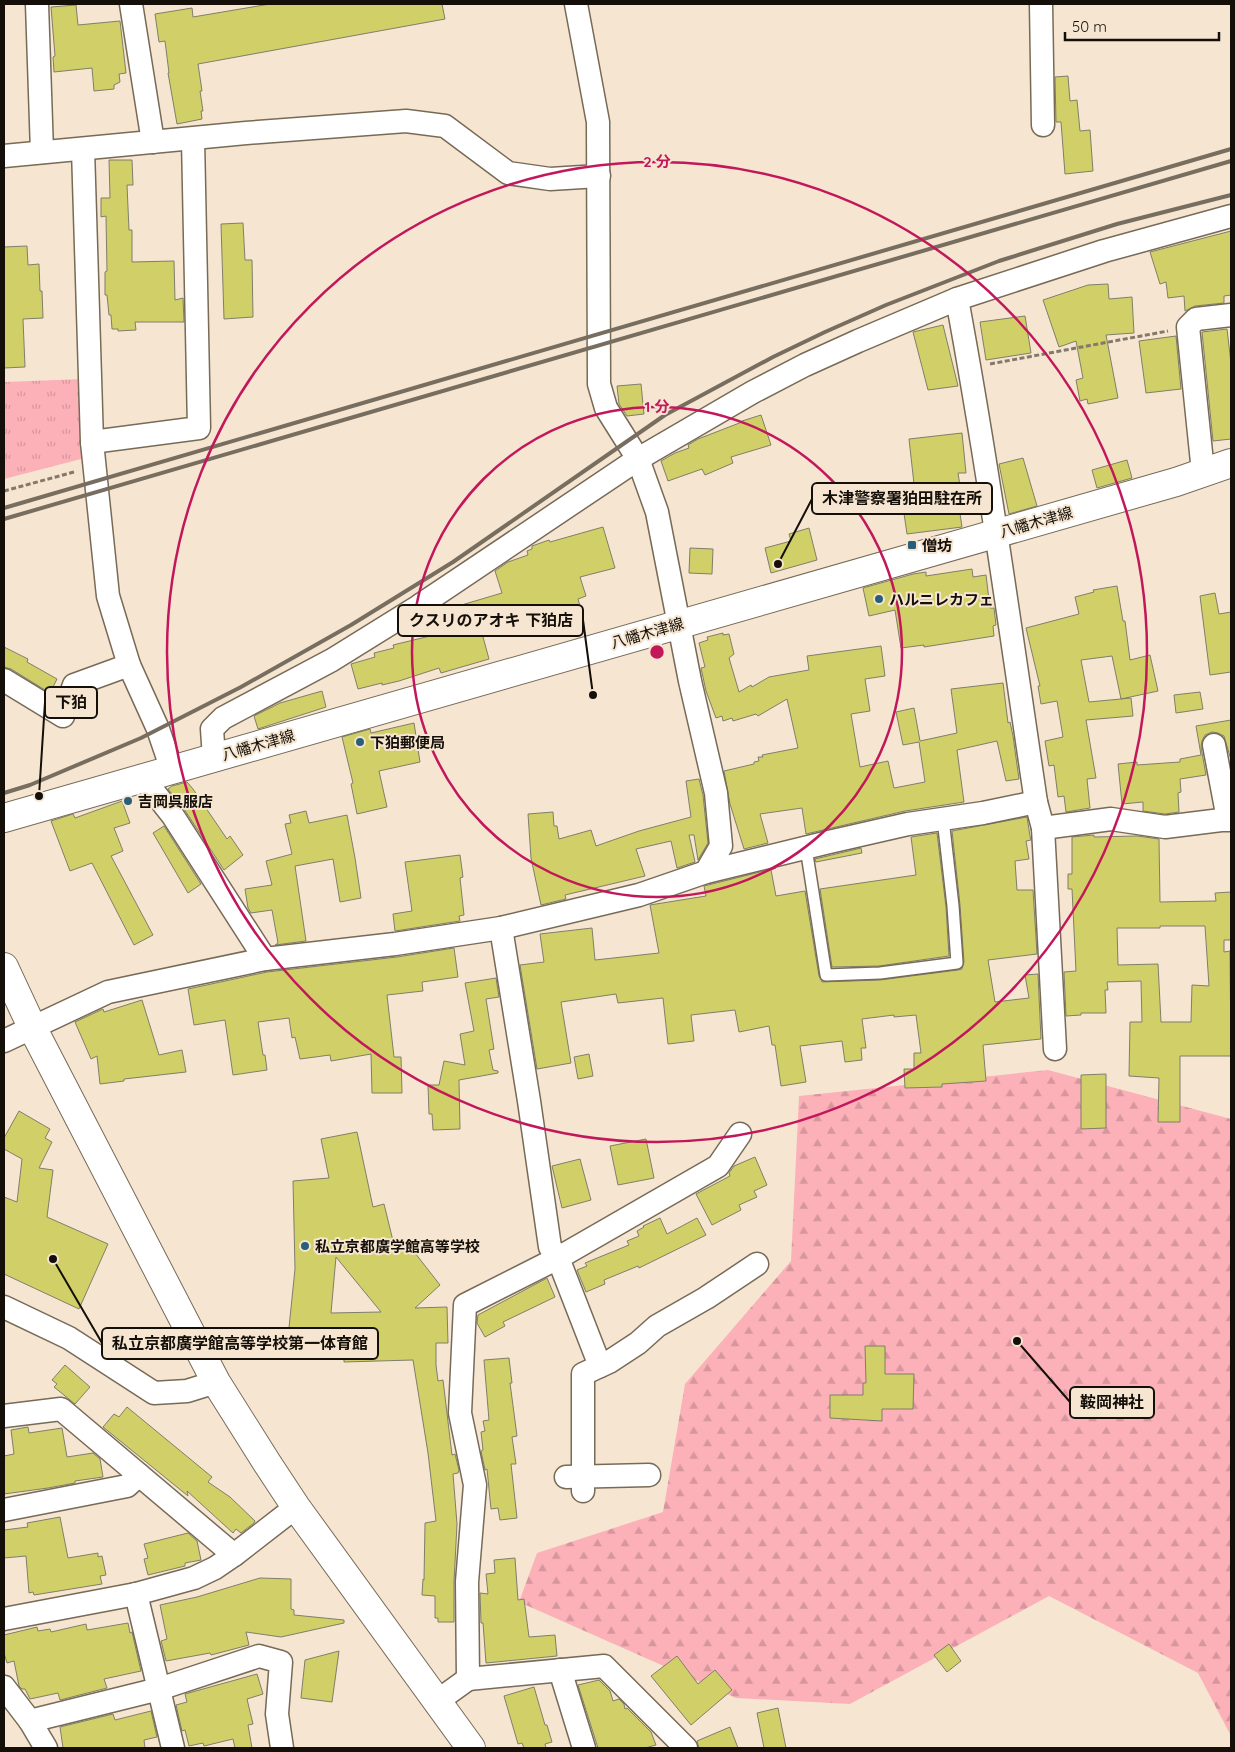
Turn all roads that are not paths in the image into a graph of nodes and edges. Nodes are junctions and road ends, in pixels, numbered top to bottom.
1 (37, 4) edge
2 (131, 4) edge
3 (576, 4) edge
4 (1040, 4) edge
5 (1042, 125) dead end
6 (193, 139) junction
7 (153, 142) junction
8 (82, 149) junction
9 (42, 152) junction
10 (4, 156) edge
11 (599, 176) junction
12 (1231, 216) edge
13 (957, 299) junction
14 (1231, 315) edge
15 (92, 442) junction
16 (638, 459) junction
17 (1231, 462) edge
18 (1202, 472) junction
19 (996, 533) junction
20 (680, 624) junction
21 (129, 665) junction
22 (4, 680) edge
23 (1214, 745) dead end
24 (214, 758) junction
25 (172, 770) junction
26 (143, 778) junction
27 (1036, 802) junction
28 (4, 818) edge
29 (943, 819) junction
30 (1230, 820) edge
31 (1043, 828) junction
32 (806, 848) junction
33 (706, 872) junction
34 (501, 928) junction
35 (265, 959) junction
36 (4, 967) edge
37 (32, 1027) junction
38 (4, 1041) edge
39 (1055, 1049) dead end
40 (740, 1134) dead end
41 (558, 1258) junction
42 (757, 1264) dead end
43 (4, 1306) edge
44 (600, 1366) junction
45 (216, 1382) junction
46 (4, 1416) edge
47 (140, 1475) junction
48 (649, 1475) dead end
49 (296, 1507) junction
50 (4, 1510) edge
51 (234, 1555) junction
52 (136, 1594) junction
53 (4, 1619) edge
54 (560, 1670) junction
55 (468, 1679) junction
56 (4, 1688) edge
57 (159, 1689) junction
58 (436, 1702) junction
59 (30, 1721) junction
60 (46, 1748) edge
61 (173, 1748) edge
62 (282, 1748) edge
63 (471, 1748) edge
64 (584, 1748) edge
65 (686, 1748) edge

1 - 9 street
2 - 7 street
3 - 11 street
4 - 5 street
6 - 7 street
6 - 11 street
6 - 15 street
7 - 8 street
8 - 9 street
8 - 15 street
9 - 10 street
11 - 16 street
12 - 13 street
13 - 16 street
13 - 19 street
14 - 18 street
15 - 21 street
16 - 20 street
16 - 24 street
17 - 18 main road, 八幡木津線
18 - 19 main road, 八幡木津線
19 - 20 main road, 八幡木津線
19 - 27 street
20 - 24 main road, 八幡木津線
20 - 33 street
21 - 22 street
21 - 25 street
23 - 30 street
24 - 25 main road, 八幡木津線
25 - 26 main road, 八幡木津線
26 - 28 main road, 八幡木津線
26 - 35 street
27 - 29 street
27 - 31 street
29 - 32 street
29 - 32 lane
30 - 31 street
31 - 39 street
32 - 33 street
33 - 34 street
34 - 35 street
34 - 41 street
35 - 37 street
36 - 37 main road
37 - 38 street
37 - 45 main road
40 - 41 street
41 - 44 street
41 - 55 street
42 - 44 street
43 - 45 street
44 - 48 street
45 - 49 main road
46 - 47 street
47 - 50 street
47 - 51 street
49 - 51 street
49 - 58 main road
51 - 52 street
52 - 53 street
52 - 57 street
54 - 55 street
54 - 64 street
54 - 65 street
55 - 58 street
56 - 59 street
57 - 59 street
57 - 61 street
57 - 62 street
58 - 63 main road
59 - 60 street

